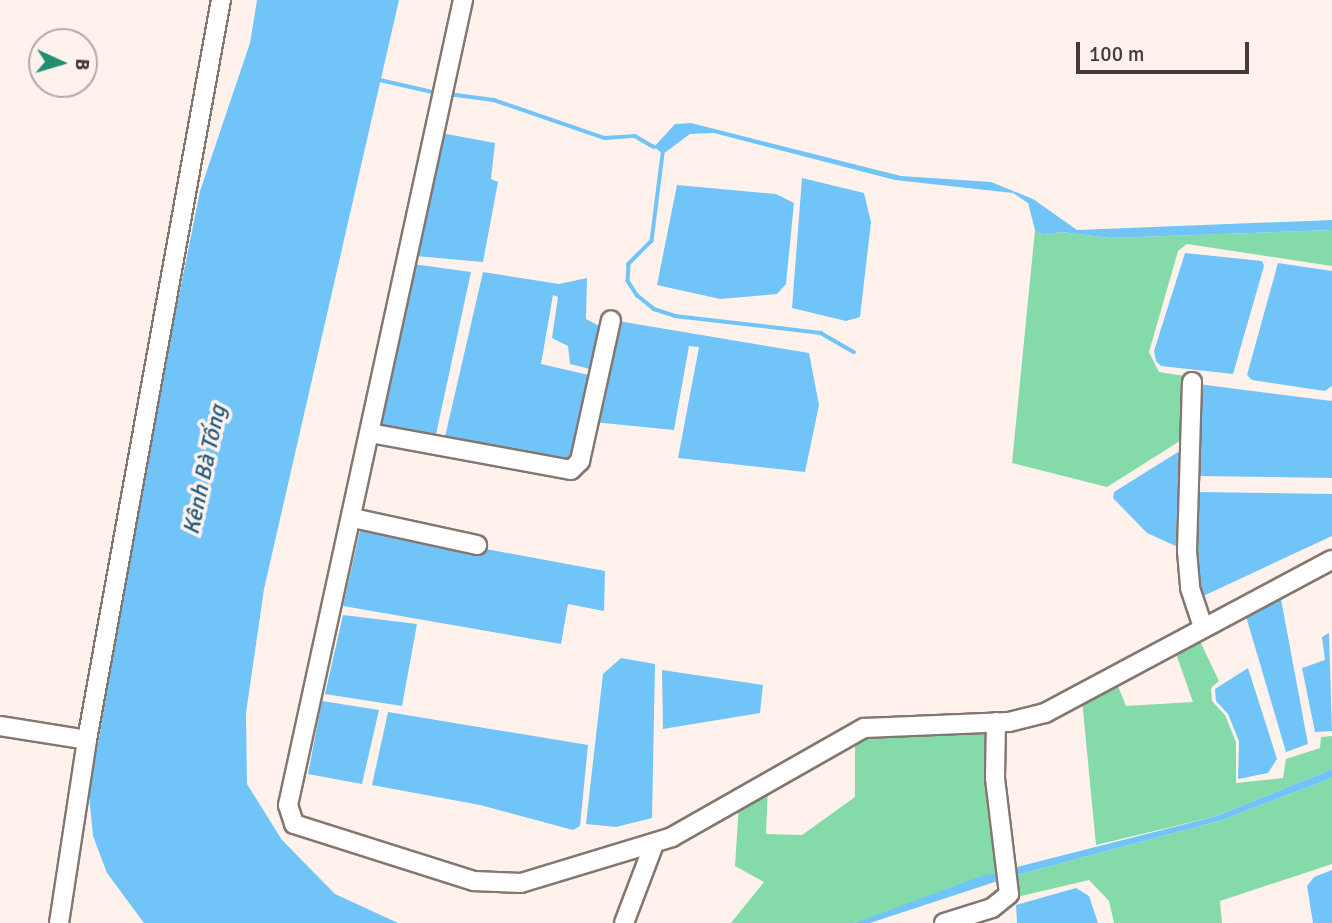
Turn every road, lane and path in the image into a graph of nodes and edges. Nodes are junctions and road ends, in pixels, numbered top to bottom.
1 (221, 0) edge
2 (463, 0) edge
3 (611, 320) dead end
4 (1192, 382) dead end
5 (370, 433) junction
6 (353, 518) junction
7 (477, 545) dead end
8 (1332, 559) edge
9 (1203, 626) junction
10 (996, 722) junction
11 (0, 726) edge
12 (88, 740) junction
13 (654, 844) junction
14 (60, 923) edge
15 (624, 923) edge
16 (944, 923) edge

1 - 12 street
2 - 5 street
3 - 5 street
4 - 9 street
5 - 6 street
6 - 7 street
6 - 13 street
8 - 9 street
9 - 10 street
10 - 13 street
10 - 16 street
11 - 12 street
12 - 14 street
13 - 15 street

